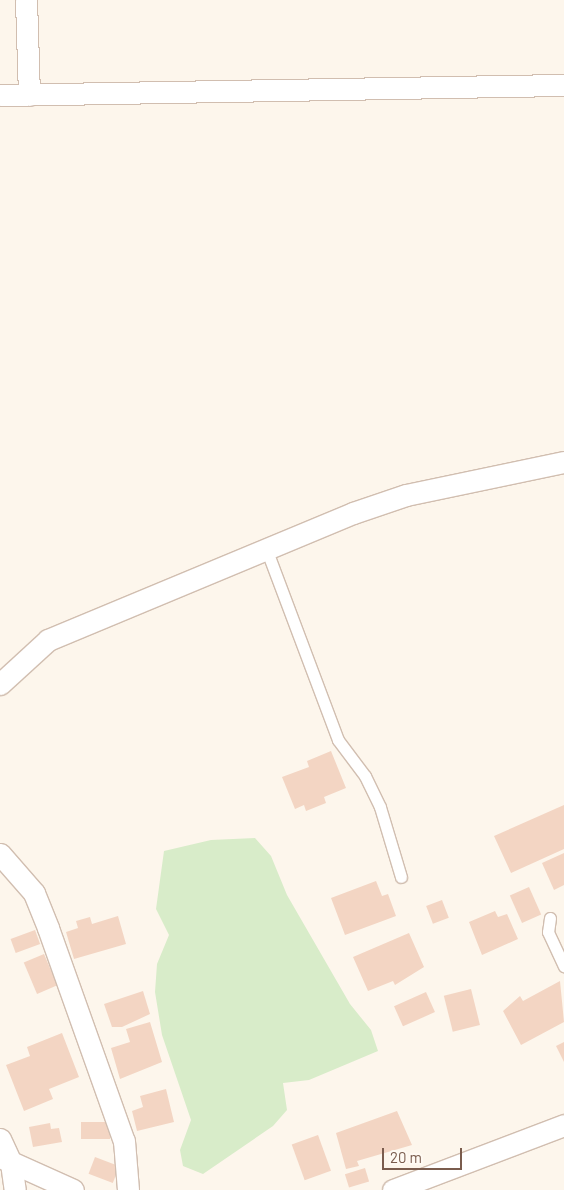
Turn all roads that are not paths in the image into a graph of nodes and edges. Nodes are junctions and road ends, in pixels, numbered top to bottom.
1 (26, 0) edge
2 (564, 85) edge
3 (0, 95) edge
4 (29, 95) junction
5 (564, 462) edge
6 (267, 551) junction
7 (0, 684) edge
8 (0, 854) edge
9 (401, 877) dead end
10 (550, 918) dead end
11 (564, 967) edge
12 (564, 1124) edge
13 (0, 1139) edge
14 (5, 1160) edge
15 (15, 1190) edge
16 (73, 1190) edge
17 (128, 1190) edge
18 (394, 1190) edge

1 - 4 street
2 - 4 street
3 - 4 street
5 - 6 street
6 - 7 street
6 - 9 lane
8 - 17 street
10 - 11 lane
12 - 18 street
13 - 14 street
14 - 15 street
14 - 16 street

